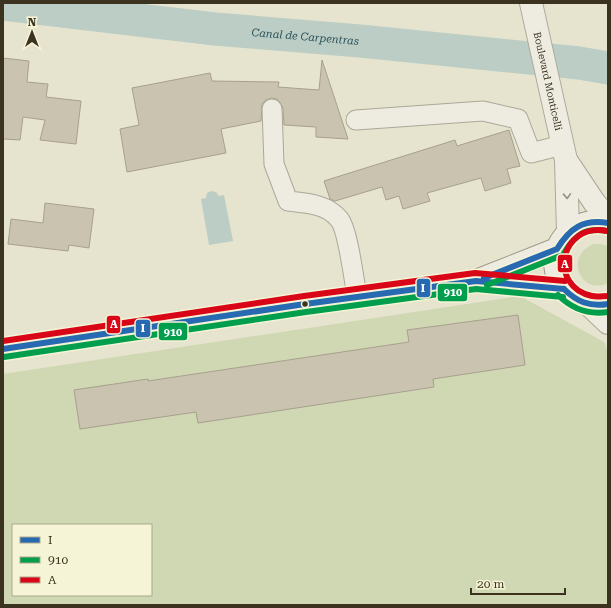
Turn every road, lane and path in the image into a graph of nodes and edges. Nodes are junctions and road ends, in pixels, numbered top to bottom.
1 (531, 3) edge
2 (272, 109) dead end
3 (356, 120) dead end
4 (564, 152) junction
5 (608, 218) edge
6 (608, 223) edge
7 (563, 241) junction
8 (476, 281) junction
9 (564, 290) junction
10 (356, 296) junction
11 (599, 305) edge
12 (608, 323) edge
13 (3, 349) edge

1 - 4 main road, Boulevard Monticelli
2 - 10 lane
3 - 4 lane
4 - 5 main road, Boulevard Monticelli
4 -> 7 main road, Boulevard Monticelli
6 - 7 main road
7 - 8 main road
7 - 9 main road, Boulevard Monticelli
8 - 9 main road
8 - 10 main road
9 - 11 main road
10 - 13 main road
11 - 12 main road

